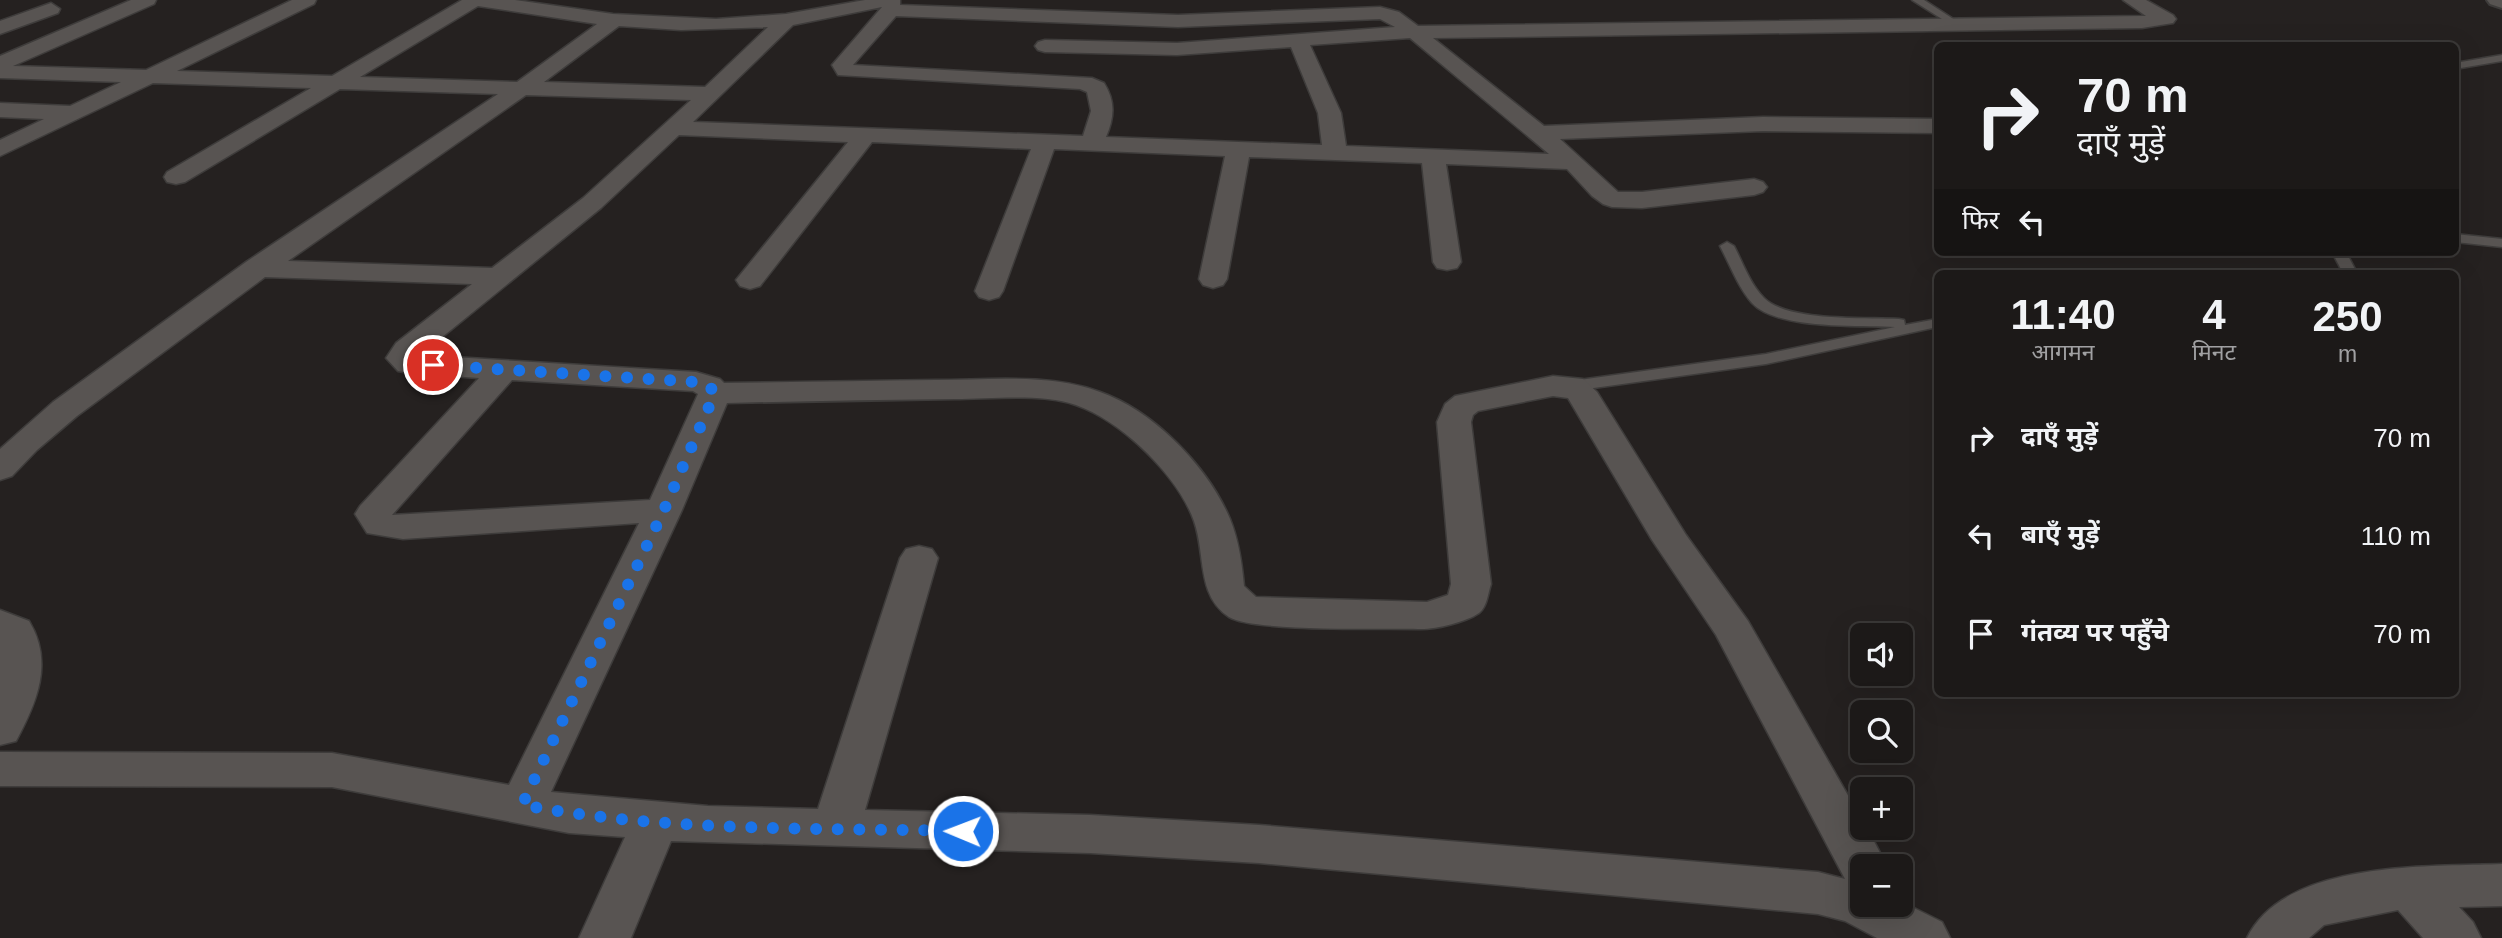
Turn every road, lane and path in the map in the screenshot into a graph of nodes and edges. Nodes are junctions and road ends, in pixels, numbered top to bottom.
1 (148, 0) edge
2 (307, 0) edge
3 (473, 0) edge
4 (1087, 0) edge
5 (1917, 0) edge
6 (2132, 0) edge
7 (2497, 0) edge
8 (2502, 2) edge
9 (890, 3) edge
10 (678, 7) dead end
11 (51, 9) dead end
12 (1265, 9) edge
13 (1074, 18) junction
14 (615, 20) junction
15 (787, 20) junction
16 (657, 22) junction
17 (1956, 24) junction
18 (0, 27) edge
19 (1413, 32) junction
20 (1298, 41) junction
21 (1045, 46) dead end
22 (2502, 58) edge
23 (0, 64) edge
24 (2459, 65) edge
25 (0, 72) edge
26 (148, 76) junction
27 (331, 82) junction
28 (521, 89) junction
29 (710, 94) junction
30 (0, 110) edge
31 (74, 113) junction
32 (1934, 126) edge
33 (674, 128) junction
34 (1538, 133) junction
35 (866, 135) junction
36 (1045, 142) junction
37 (1091, 144) junction
38 (0, 149) edge
39 (1238, 150) junction
40 (1333, 153) junction
41 (1433, 157) junction
42 (1574, 162) junction
43 (176, 177) dead end
44 (1754, 187) dead end
45 (2459, 238) edge
46 (2502, 243) edge
47 (1727, 246) dead end
48 (1447, 262) dead end
49 (256, 268) junction
50 (499, 277) junction
51 (1213, 279) dead end
52 (750, 280) dead end
53 (989, 291) dead end
54 (1932, 324) edge
55 (504, 370) junction
56 (1572, 386) junction
57 (715, 393) junction
58 (0, 469) edge
59 (664, 510) junction
60 (919, 558) dead end
61 (0, 625) edge
62 (0, 729) edge
63 (0, 769) edge
64 (522, 805) junction
65 (656, 820) junction
66 (836, 828) junction
67 (1856, 854) edge
68 (2502, 886) edge
69 (2409, 888) junction
70 (1901, 921) edge
71 (605, 938) edge
72 (2273, 938) edge
73 (2455, 938) edge

1 - 23 street
2 - 26 street
3 - 14 street
3 - 27 street
4 - 13 street
5 - 17 lane
6 - 17 street
7 - 8 street
9 - 13 street
9 - 15 street
9 - 37 street
10 - 16 street
11 - 18 street
12 - 13 street
12 - 19 street
14 - 16 street
14 - 28 street
15 - 16 street
15 - 29 street
17 - 19 street
19 - 20 street
19 - 34 street
20 - 21 street
20 - 40 street
22 - 24 lane
25 - 26 street
26 - 27 street
26 - 31 street
27 - 28 street
27 - 43 street
28 - 29 street
28 - 49 street
29 - 33 street
30 - 31 street
31 - 38 street
32 - 34 street
33 - 35 street
33 - 50 street
34 - 42 street
35 - 36 street
35 - 52 street
36 - 37 street
36 - 53 street
37 - 39 street
39 - 40 street
39 - 51 street
40 - 41 street
41 - 42 street
41 - 48 street
42 - 44 street
45 - 46 lane
47 - 54 lane
49 - 50 street
49 - 58 street
50 - 55 street
54 - 56 lane
55 - 57 street
55 - 59 street
56 - 57 street
56 - 67 street
57 - 59 street
59 - 64 street
60 - 66 street
61 - 62 street
63 - 64 street
64 - 65 street
65 - 66 street
65 - 71 street
66 - 70 street
68 - 69 street
69 - 72 street
69 - 73 street

